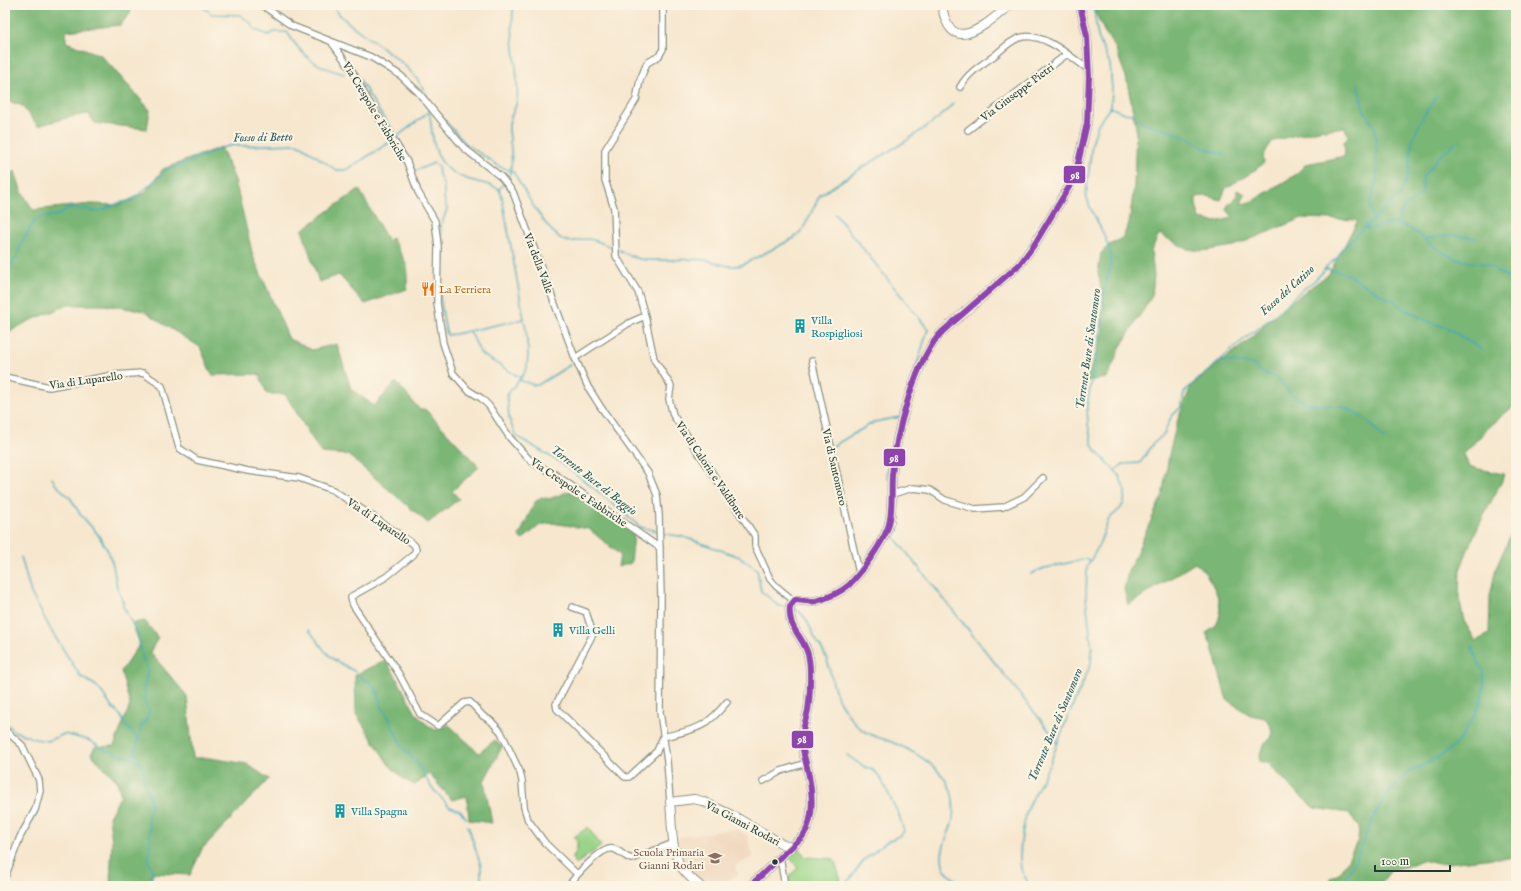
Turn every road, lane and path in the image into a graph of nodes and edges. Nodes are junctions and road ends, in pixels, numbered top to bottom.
1 (262, 5) edge
2 (664, 5) edge
3 (942, 5) edge
4 (1010, 5) edge
5 (1080, 5) edge
6 (332, 42) junction
7 (1067, 54) junction
8 (1089, 70) junction
9 (960, 86) dead end
10 (968, 130) dead end
11 (645, 316) junction
12 (575, 358) junction
13 (812, 362) dead end
14 (5, 377) edge
15 (1043, 478) dead end
16 (892, 494) junction
17 (660, 548) junction
18 (859, 573) junction
19 (791, 606) junction
20 (572, 608) dead end
21 (727, 702) dead end
22 (5, 730) edge
23 (663, 737) junction
24 (806, 763) junction
25 (763, 781) dead end
26 (670, 802) junction
27 (674, 844) junction
28 (785, 850) junction
29 (577, 874) junction
30 (5, 877) edge
31 (569, 886) edge
32 (700, 886) edge
33 (750, 886) edge
34 (785, 886) edge

1 - 6 street
2 - 11 street, Via di Caloria e Valdibure
3 - 4 main road
5 - 8 main road
6 - 12 street, Via della Valle
6 - 17 street, Via Crespole e Fabbriche
7 - 8 street
7 - 9 street
7 - 10 street, Via Giuseppe Pietri
8 - 16 main road
11 - 12 street
11 - 19 street, Via di Caloria e Valdibure
12 - 17 street, Via della Valle
13 - 18 street, Via di Santomoro
14 - 29 street, Via di Luparello
15 - 16 street
16 - 18 main road
17 - 23 street
18 - 19 main road
19 - 24 main road
20 - 23 street
21 - 23 street
22 - 30 street
23 - 26 street
24 - 25 street
24 - 28 main road
26 - 27 main road
26 - 28 main road, Via Gianni Rodari
27 - 29 street
27 - 32 main road
28 - 33 main road
28 - 34 street
29 - 31 street

